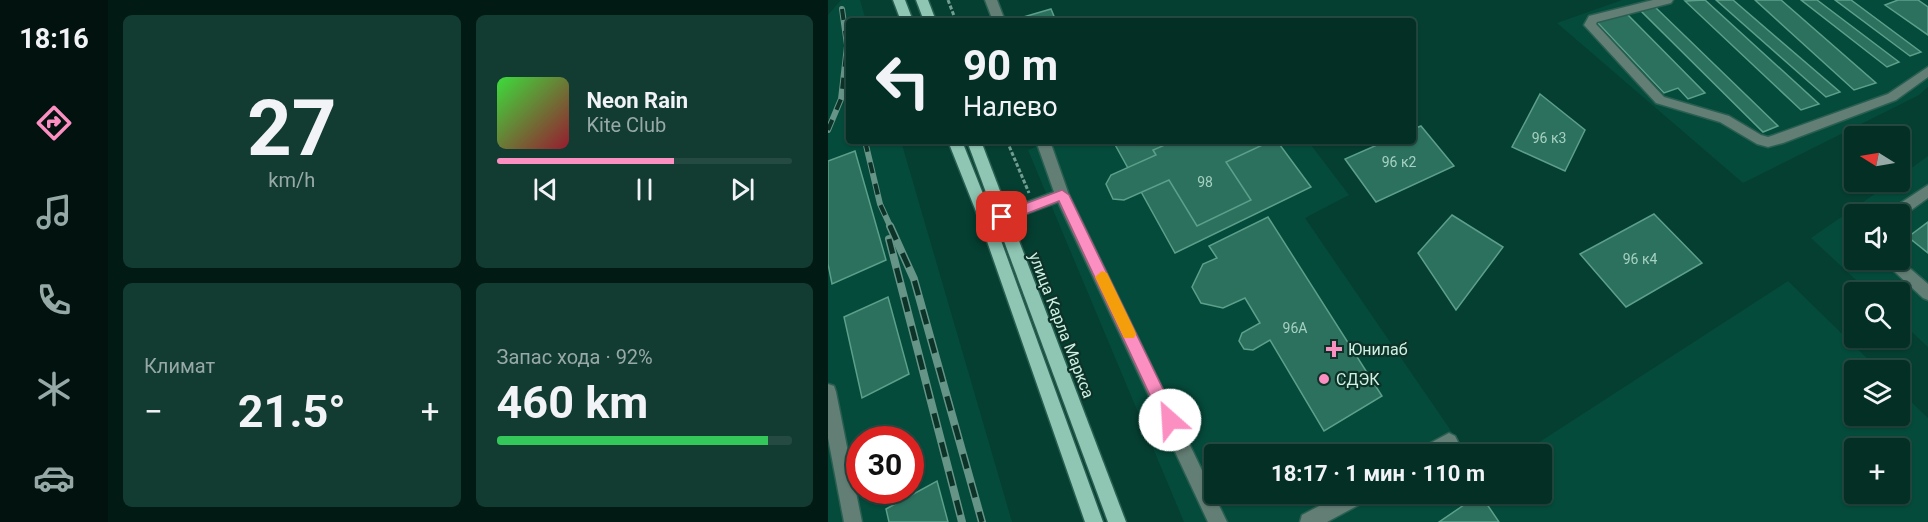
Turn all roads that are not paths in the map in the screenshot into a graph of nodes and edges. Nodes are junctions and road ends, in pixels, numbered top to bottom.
1 (899, 0) edge
2 (922, 0) edge
3 (991, 0) edge
4 (1667, 0) edge
5 (906, 18) edge
6 (929, 18) edge
7 (998, 18) edge
8 (1928, 70) edge
9 (956, 144) edge
10 (975, 144) edge
11 (1044, 144) edge
12 (1928, 191) edge
13 (1062, 195) junction
14 (1909, 204) edge
15 (1002, 217) junction
16 (1901, 270) edge
17 (1928, 293) edge
18 (828, 392) edge
19 (1449, 442) dead end
20 (1445, 444) edge
21 (1341, 504) edge
22 (853, 522) edge
23 (1094, 522) edge
24 (1117, 522) edge
25 (1218, 522) edge
26 (1309, 522) edge

1 - 5 main road
2 - 6 main road
3 - 7 street
4 - 8 street
9 - 23 main road, улица Карла Маркса
10 - 15 main road, улица Карла Маркса
11 - 13 street
12 - 14 street
13 - 15 street
13 - 25 street
15 - 24 main road, улица Карла Маркса
16 - 17 street
18 - 22 street
19 - 20 street
21 - 26 street

